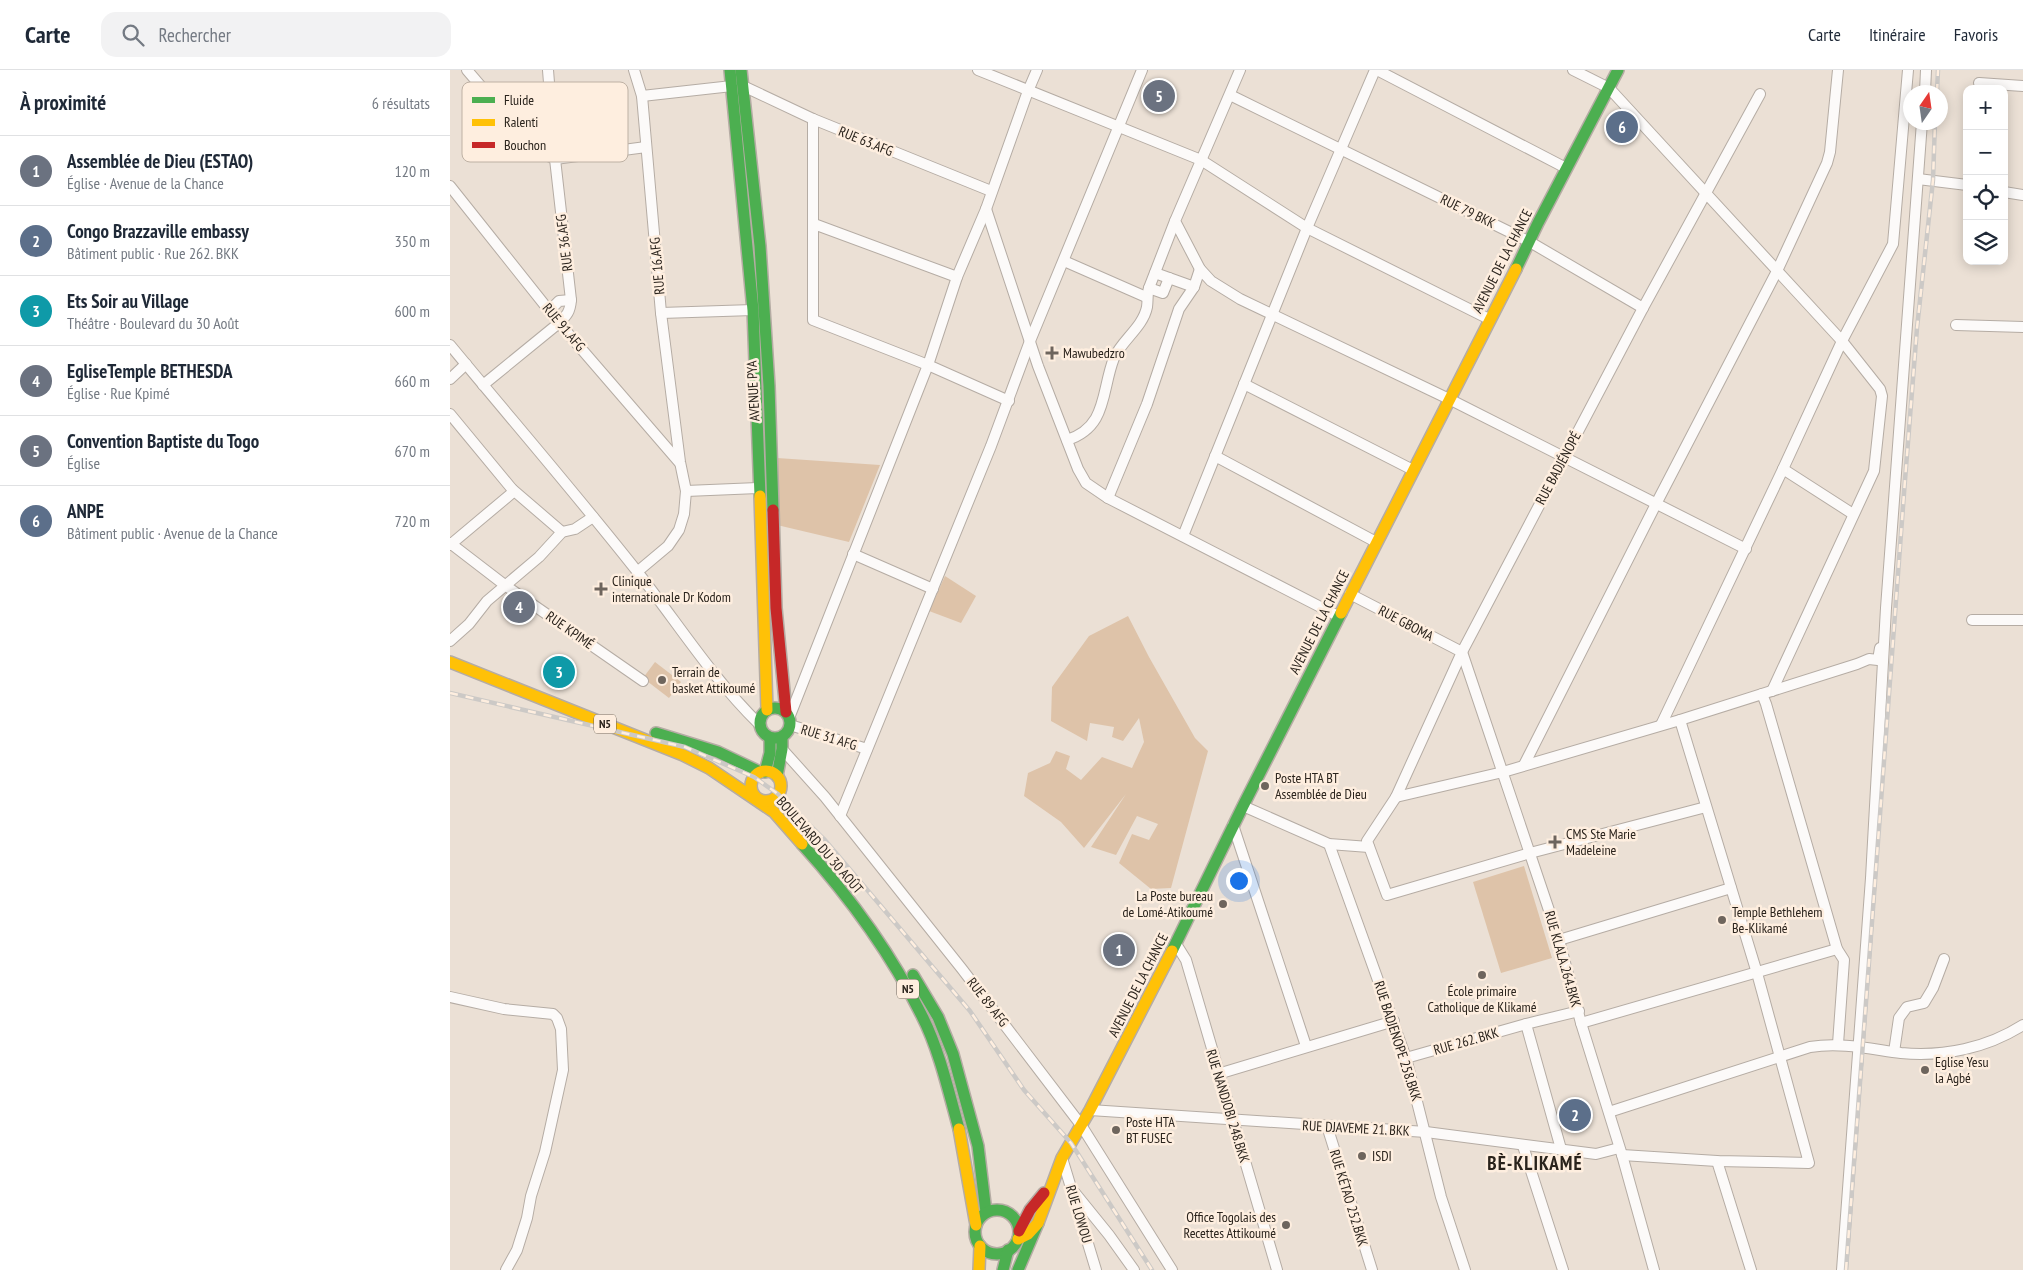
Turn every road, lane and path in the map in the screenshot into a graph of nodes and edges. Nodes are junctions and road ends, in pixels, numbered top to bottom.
1 (467, 70) edge
2 (634, 70) edge
3 (730, 70) edge
4 (741, 70) edge
5 (978, 70) edge
6 (1038, 70) edge
7 (1142, 70) edge
8 (1240, 70) edge
9 (1376, 70) edge
10 (1574, 70) edge
11 (1618, 70) edge
12 (1838, 70) edge
13 (1908, 70) edge
14 (1926, 70) edge
15 (477, 82) edge
16 (1979, 83) dead end
17 (1925, 85) edge
18 (738, 86) junction
19 (2023, 86) edge
20 (1609, 88) junction
21 (1028, 91) junction
22 (1760, 94) dead end
23 (1230, 95) junction
24 (642, 96) junction
25 (812, 119) junction
26 (1118, 126) junction
27 (1921, 130) edge
28 (646, 147) junction
29 (628, 149) edge
30 (1342, 149) junction
31 (1201, 160) junction
32 (555, 162) edge
33 (1566, 168) junction
34 (1918, 179) junction
35 (1963, 185) edge
36 (451, 188) edge
37 (991, 191) junction
38 (2008, 193) edge
39 (1705, 195) junction
40 (2023, 195) edge
41 (986, 210) junction
42 (1175, 221) junction
43 (814, 224) junction
44 (1307, 228) junction
45 (1530, 242) junction
46 (1064, 261) junction
47 (1200, 269) junction
48 (1777, 271) junction
49 (1155, 273) junction
50 (957, 277) junction
51 (1169, 278) junction
52 (1194, 287) junction
53 (1147, 292) junction
54 (571, 300) junction
55 (1643, 308) junction
56 (752, 310) junction
57 (549, 311) junction
58 (661, 313) junction
59 (1272, 314) junction
60 (1489, 319) junction
61 (559, 323) junction
62 (1956, 325) dead end
63 (2023, 327) edge
64 (1030, 341) junction
65 (1842, 341) junction
66 (450, 345) edge
67 (466, 364) junction
68 (928, 365) junction
69 (450, 379) edge
70 (1244, 384) junction
71 (484, 385) junction
72 (1449, 399) junction
73 (1008, 401) junction
74 (450, 414) edge
75 (1067, 440) junction
76 (1215, 456) junction
77 (1564, 457) junction
78 (680, 462) junction
79 (1783, 469) junction
80 (1412, 470) junction
81 (758, 488) junction
82 (512, 489) junction
83 (686, 491) junction
84 (1108, 498) junction
85 (1656, 504) junction
86 (1853, 514) junction
87 (593, 517) junction
88 (562, 532) junction
89 (1183, 536) junction
90 (1376, 542) junction
91 (450, 544) edge
92 (1746, 549) junction
93 (853, 554) junction
94 (638, 572) junction
95 (506, 586) junction
96 (933, 589) junction
97 (1350, 594) junction
98 (1338, 616) junction
99 (1886, 617) junction
100 (1972, 620) dead end
101 (2023, 620) edge
102 (450, 641) edge
103 (1462, 652) junction
104 (450, 662) edge
105 (487, 664) dead end
106 (643, 682) dead end
107 (1772, 691) junction
108 (1762, 694) junction
109 (763, 716) junction
110 (789, 718) junction
111 (1680, 720) junction
112 (1661, 725) junction
113 (776, 738) junction
114 (782, 749) junction
115 (867, 749) junction
116 (1524, 765) junction
117 (763, 772) junction
118 (1503, 772) junction
119 (777, 776) junction
120 (755, 797) junction
121 (776, 797) junction
122 (1396, 797) junction
123 (1243, 806) junction
124 (1706, 808) junction
125 (840, 816) junction
126 (1233, 825) junction
127 (1329, 844) junction
128 (819, 846) dead end
129 (1369, 847) junction
130 (1530, 853) junction
131 (841, 871) dead end
132 (1730, 888) junction
133 (1560, 940) junction
134 (1176, 944) junction
135 (1837, 949) junction
136 (1944, 959) dead end
137 (1757, 973) junction
138 (450, 997) edge
139 (1579, 1011) junction
140 (1394, 1021) junction
141 (1582, 1023) junction
142 (1526, 1024) junction
143 (2023, 1025) edge
144 (1838, 1044) junction
145 (1306, 1046) junction
146 (1858, 1046) junction
147 (1894, 1052) junction
148 (1781, 1056) junction
149 (1406, 1058) junction
150 (1218, 1074) junction
151 (1090, 1110) junction
152 (1609, 1112) junction
153 (1233, 1120) junction
154 (1081, 1125) junction
155 (1327, 1126) junction
156 (1426, 1132) junction
157 (1523, 1146) junction
158 (1561, 1149) junction
159 (1620, 1151) junction
160 (1062, 1158) junction
161 (1717, 1160) junction
162 (1072, 1189) junction
163 (1050, 1190) junction
164 (986, 1212) junction
165 (1038, 1223) junction
166 (976, 1225) junction
167 (1018, 1235) junction
168 (980, 1246) junction
169 (1008, 1250) junction
170 (506, 1270) edge
171 (979, 1270) edge
172 (1003, 1270) edge
173 (1018, 1270) edge
174 (1096, 1270) edge
175 (1134, 1270) edge
176 (1172, 1270) edge
177 (1277, 1270) edge
178 (1372, 1270) edge
179 (1464, 1270) edge
180 (1563, 1270) edge
181 (1654, 1270) edge
182 (1751, 1270) edge
183 (1842, 1270) edge

1 - 15 street
2 - 24 street, RUE 16.AFG
3 - 18 main road, AVENUE PYA
4 - 18 main road, AVENUE PYA
5 - 21 street
6 - 21 street
7 - 26 street
8 - 23 street
9 - 30 street
9 - 33 street
10 - 20 street
11 - 20 main road, AVENUE DE LA CHANCE
12 - 48 street
13 - 65 street
14 - 17 street
16 - 19 street
18 - 24 street
18 - 25 street, RUE 63.AFG
18 - 56 main road, AVENUE PYA
18 - 110 main road, AVENUE PYA
20 - 33 main road, AVENUE DE LA CHANCE
20 - 39 street
21 - 26 street
21 - 37 street
22 - 39 street, RUE BADJÉNOPÉ
23 - 30 street, RUE 79 BKK
23 - 31 street
24 - 28 street, RUE 16.AFG
25 - 37 street, RUE 63.AFG
25 - 43 street
26 - 31 street
26 - 46 street
27 - 34 street
28 - 29 street
28 - 58 street, RUE 16.AFG
30 - 44 street
30 - 45 street, RUE 79 BKK
31 - 42 street
31 - 44 street
32 - 54 street, RUE 36.AFG
33 - 45 main road, AVENUE DE LA CHANCE
34 - 35 street
34 - 99 street
36 - 57 street, RUE 91.AFG
37 - 41 street
38 - 40 street
39 - 48 street
39 - 55 street, RUE BADJÉNOPÉ
41 - 50 street
41 - 64 street
42 - 47 street
42 - 49 street
43 - 50 street
43 - 68 street
44 - 59 street
44 - 60 street
45 - 55 street, RUE 79 BKK
45 - 60 main road, AVENUE DE LA CHANCE
46 - 53 street
46 - 64 street
47 - 52 street
47 - 59 street
48 - 65 street
48 - 85 street
49 - 51 street
49 - 53 street
50 - 68 street
51 - 52 street
51 - 53 street
52 - 84 street
53 - 75 street
54 - 57 street
54 - 61 street
55 - 77 street, RUE BADJÉNOPÉ
56 - 58 street
56 - 81 main road, AVENUE PYA
57 - 61 street, RUE 91.AFG
58 - 78 street, RUE 16.AFG
59 - 70 street
59 - 72 street
60 - 72 main road, AVENUE DE LA CHANCE
61 - 71 street
61 - 78 street, RUE 91.AFG
62 - 63 street
64 - 73 street
64 - 75 street
65 - 79 street
65 - 86 street
66 - 67 street
67 - 69 street
67 - 71 street
68 - 73 street
68 - 93 street
70 - 76 street
70 - 80 street
71 - 87 street
72 - 77 street
72 - 80 main road, AVENUE DE LA CHANCE
73 - 96 street
74 - 82 street
75 - 84 street
76 - 89 street
76 - 90 street
77 - 85 street
77 - 103 street, RUE BADJÉNOPÉ
78 - 83 street, RUE 16.AFG
79 - 86 street
79 - 92 street
80 - 90 main road, AVENUE DE LA CHANCE
81 - 83 street
81 - 109 main road, AVENUE PYA
82 - 88 street
82 - 91 street
83 - 94 street, RUE 16.AFG
84 - 89 street
85 - 92 street
85 - 116 street
86 - 107 street
87 - 88 street
87 - 94 street
88 - 95 street
89 - 98 street
90 - 97 main road, AVENUE DE LA CHANCE
91 - 95 street, RUE KPIMÉ
92 - 112 street
93 - 96 street
93 - 110 street
94 - 109 street
95 - 102 street
95 - 106 street, RUE KPIMÉ
96 - 115 street
97 - 98 main road, AVENUE DE LA CHANCE
97 - 103 street, RUE GBOMA
98 - 123 main road, AVENUE DE LA CHANCE
99 - 107 street
99 - 146 street
100 - 101 street
103 - 118 street, RUE KLALA.264.BKK
103 - 122 street, RUE BADJÉNOPÉ
104 - 120 main road, BOULEVARD DU 30 AOÛT / N5
105 - 117 main road, N5
107 - 108 street
108 - 111 street
108 - 135 street
109 - 110 main road
109 - 113 main road
110 - 113 main road
110 - 115 street, RUE 31 AFG
111 - 112 street
111 - 124 street
112 - 116 street
113 - 114 main road
113 - 117 main road
114 - 119 main road
114 - 125 street, RUE 89 AFG
115 - 125 street
116 - 118 street
117 - 119 main road
117 - 120 main road
118 - 122 street
118 - 130 street, RUE KLALA.264.BKK
119 - 121 main road
120 - 121 main road
120 - 166 main road, BOULEVARD DU 30 AOÛT / N5
121 - 128 main road, BOULEVARD DU 30 AOÛT
122 - 129 street, RUE BADJÉNOPÉ
123 - 126 main road, AVENUE DE LA CHANCE
123 - 127 street
124 - 130 street
124 - 132 street
125 - 154 street, RUE 89 AFG
126 - 134 main road, AVENUE DE LA CHANCE
126 - 145 street
127 - 129 street
127 - 140 street, RUE BADJENOPE 258.BKK
129 - 130 street
130 - 133 street, RUE KLALA.264.BKK
131 - 164 main road, BOULEVARD DU 30 AOÛT
132 - 133 street
132 - 137 street
133 - 139 street, RUE KLALA.264.BKK
134 - 150 street, RUE NANDJOBI 248.BKK
134 - 151 main road, AVENUE DE LA CHANCE
135 - 137 street
135 - 144 street
136 - 147 street
137 - 141 street
137 - 148 street
138 - 170 street
139 - 141 street, RUE KLALA.264.BKK
139 - 142 street, RUE 262. BKK
140 - 145 street
140 - 149 street, RUE BADJENOPE 258.BKK
141 - 152 street, RUE KLALA.264.BKK
142 - 149 street, RUE 262. BKK
142 - 158 street
143 - 147 street
144 - 146 street
144 - 148 street
145 - 150 street
146 - 147 street
146 - 183 street
148 - 152 street
148 - 161 street, RUE DJAVEME 21. BKK
149 - 156 street, RUE BADJENOPE 258.BKK
150 - 153 street, RUE NANDJOBI 248.BKK
151 - 153 street, RUE DJAVEME 21. BKK
151 - 154 main road, AVENUE DE LA CHANCE
152 - 159 street, RUE KLALA.264.BKK
153 - 155 street, RUE DJAVEME 21. BKK
153 - 177 street, RUE NANDJOBI 248.BKK
154 - 160 main road, AVENUE DE LA CHANCE
154 - 176 street, RUE 89 AFG
155 - 156 street, RUE DJAVEME 21. BKK
155 - 178 street, RUE KÉTAO 252.BKK
156 - 157 street, RUE DJAVEME 21. BKK
156 - 179 street, RUE BADJENOPE 258.BKK
157 - 158 street, RUE DJAVEME 21. BKK
157 - 180 street
158 - 159 street, RUE DJAVEME 21. BKK
159 - 161 street, RUE DJAVEME 21. BKK
159 - 181 street, RUE KLALA.264.BKK
160 - 162 street, RUE LOWOU
160 - 163 main road, AVENUE DE LA CHANCE
161 - 182 street
162 - 174 street, RUE LOWOU
162 - 175 street
163 - 165 main road, AVENUE DE LA CHANCE
163 - 167 main road, AVENUE DE LA CHANCE
164 - 166 main road
164 - 167 main road
165 - 167 main road
165 - 173 main road, AVENUE DE LA CHANCE
166 - 168 main road
167 - 169 main road
168 - 169 main road
168 - 171 main road
169 - 172 main road

